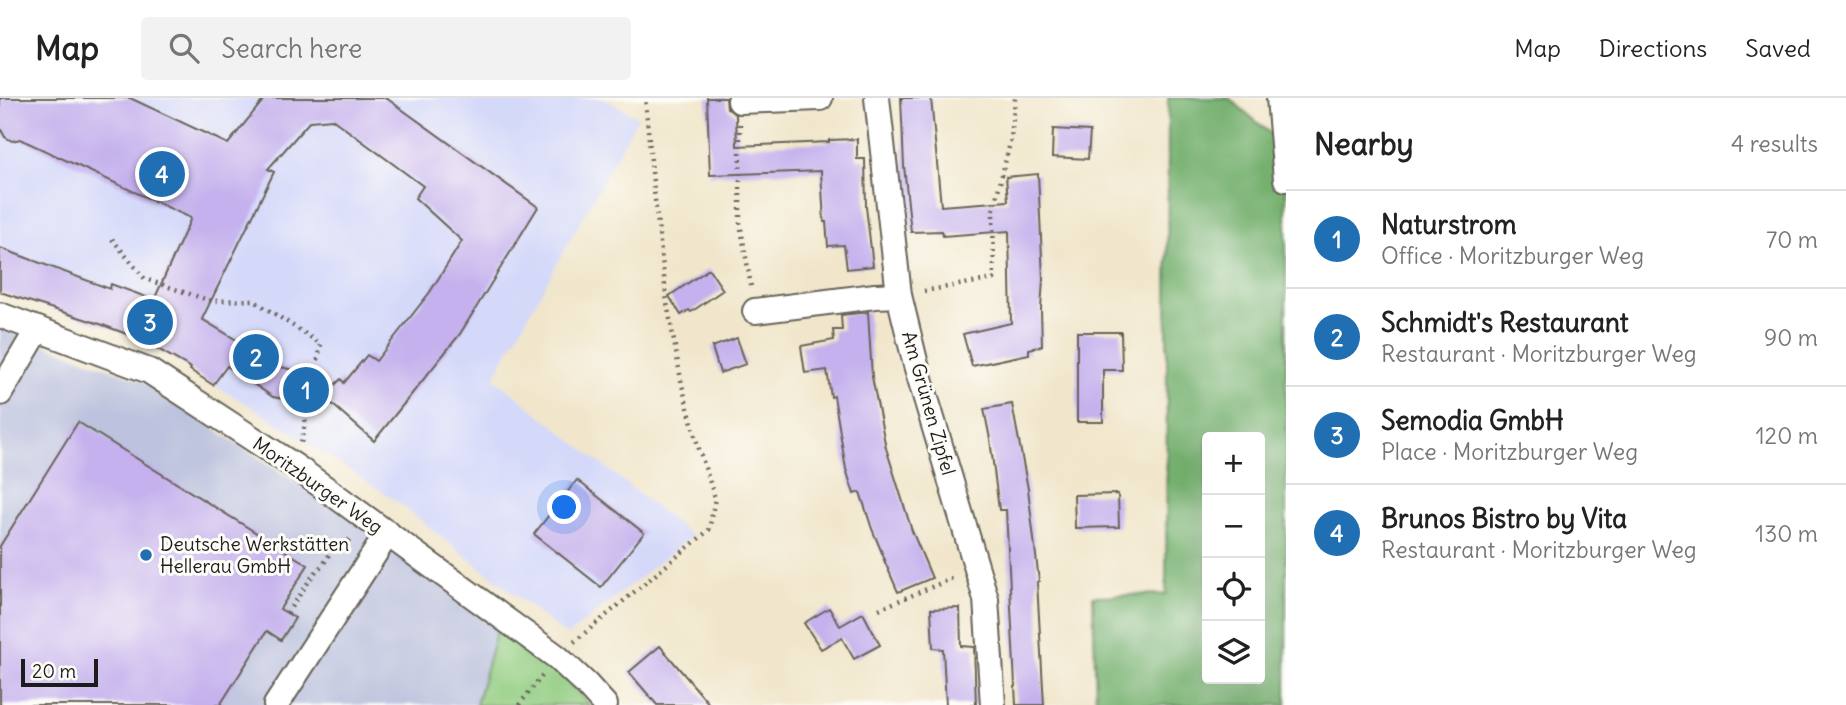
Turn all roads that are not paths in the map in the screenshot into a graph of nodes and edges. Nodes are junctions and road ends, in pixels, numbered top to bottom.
1 (820, 98) edge
2 (877, 98) edge
3 (1279, 98) edge
4 (740, 100) road end
5 (1286, 179) edge
6 (899, 295) junction
7 (755, 311) road end
8 (0, 315) edge
9 (38, 329) junction
10 (0, 393) edge
11 (388, 533) junction
12 (276, 705) edge
13 (605, 705) edge
14 (993, 705) edge

1 - 4 street
2 - 6 street, Am Grünen Zipfel
3 - 5 street
6 - 7 street
6 - 14 street, Am Grünen Zipfel
8 - 9 street, Moritzburger Weg
9 - 10 street
9 - 11 street, Moritzburger Weg
11 - 12 street
11 - 13 street, Moritzburger Weg

